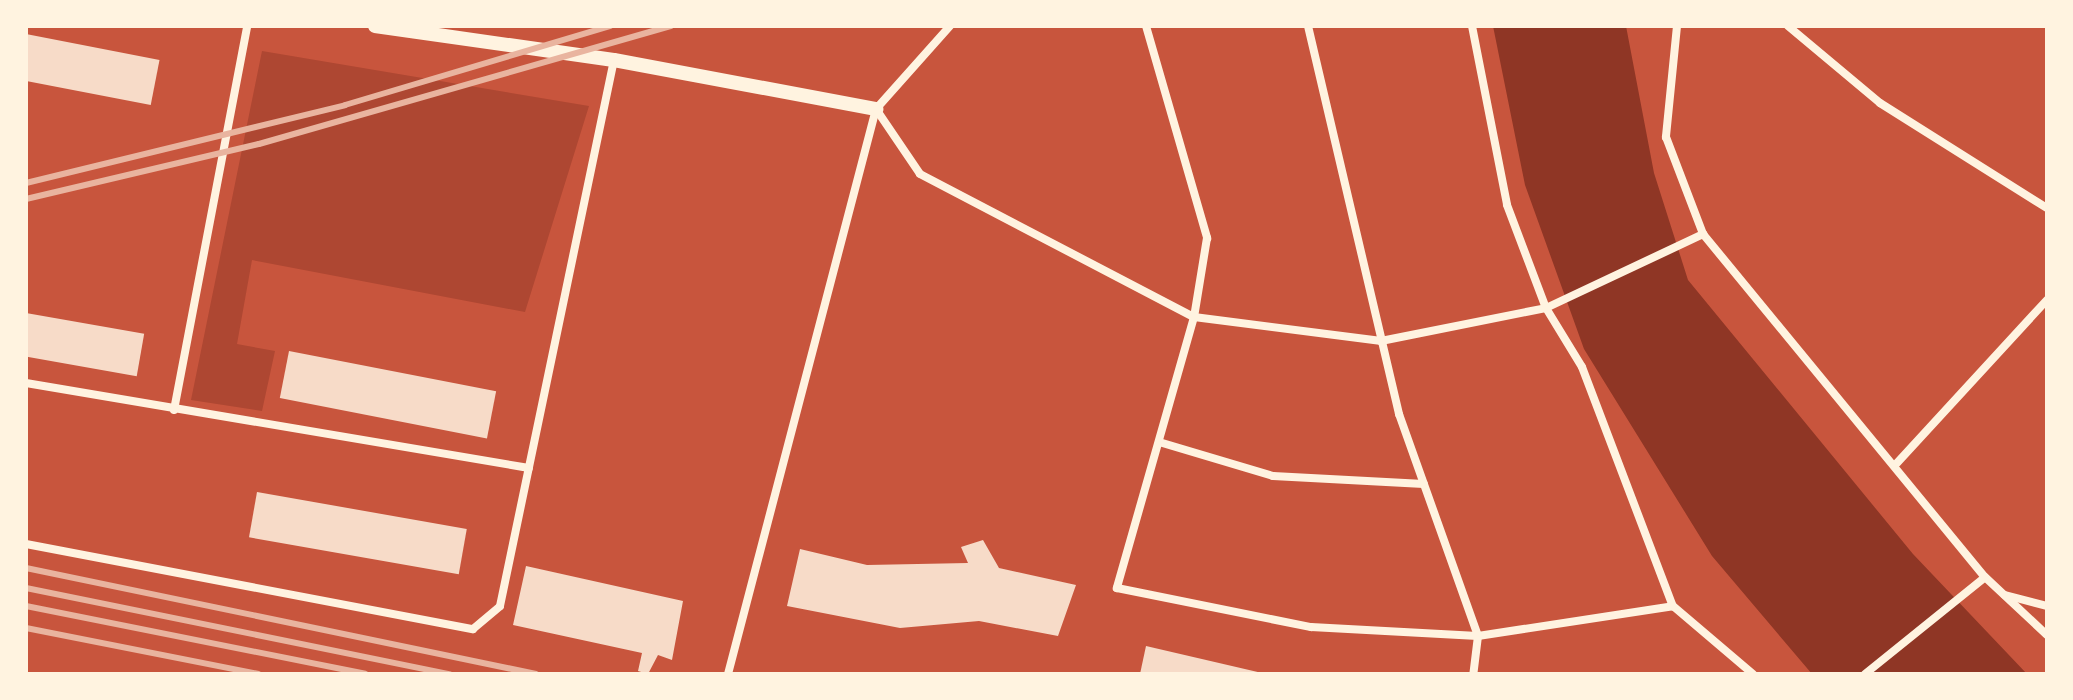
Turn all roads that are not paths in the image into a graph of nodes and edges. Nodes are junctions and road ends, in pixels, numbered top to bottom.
1 (247, 26) edge
2 (375, 26) edge
3 (950, 26) edge
4 (1146, 26) edge
5 (1308, 26) edge
6 (1472, 26) edge
7 (1677, 26) edge
8 (1788, 26) edge
9 (614, 60) junction
10 (876, 109) junction
11 (2047, 208) edge
12 (1703, 234) junction
13 (2047, 300) edge
14 (1546, 308) junction
15 (1194, 317) junction
16 (1381, 341) junction
17 (26, 383) edge
18 (174, 410) junction
19 (1159, 442) junction
20 (1897, 463) junction
21 (529, 468) junction
22 (1424, 484) junction
23 (26, 544) edge
24 (1985, 577) junction
25 (2002, 594) junction
26 (1673, 606) junction
27 (2047, 606) edge
28 (2047, 635) edge
29 (1478, 636) junction
30 (728, 674) edge
31 (1473, 674) edge
32 (1753, 674) edge
33 (1865, 674) edge

1 - 18 street
2 - 9 street
3 - 10 street
4 - 15 street
5 - 16 street
6 - 14 street
7 - 12 street
8 - 11 street
9 - 10 street
9 - 21 street
10 - 15 street
10 - 30 street
12 - 14 street
12 - 20 street
13 - 20 street
14 - 16 street
14 - 26 street
15 - 16 street
15 - 19 street
16 - 22 street
17 - 18 street
18 - 21 street
19 - 22 street
19 - 29 street
20 - 24 street
21 - 23 street
22 - 29 street
24 - 25 street
24 - 33 street
25 - 27 street
25 - 28 street
26 - 29 street
26 - 32 street
29 - 31 street

